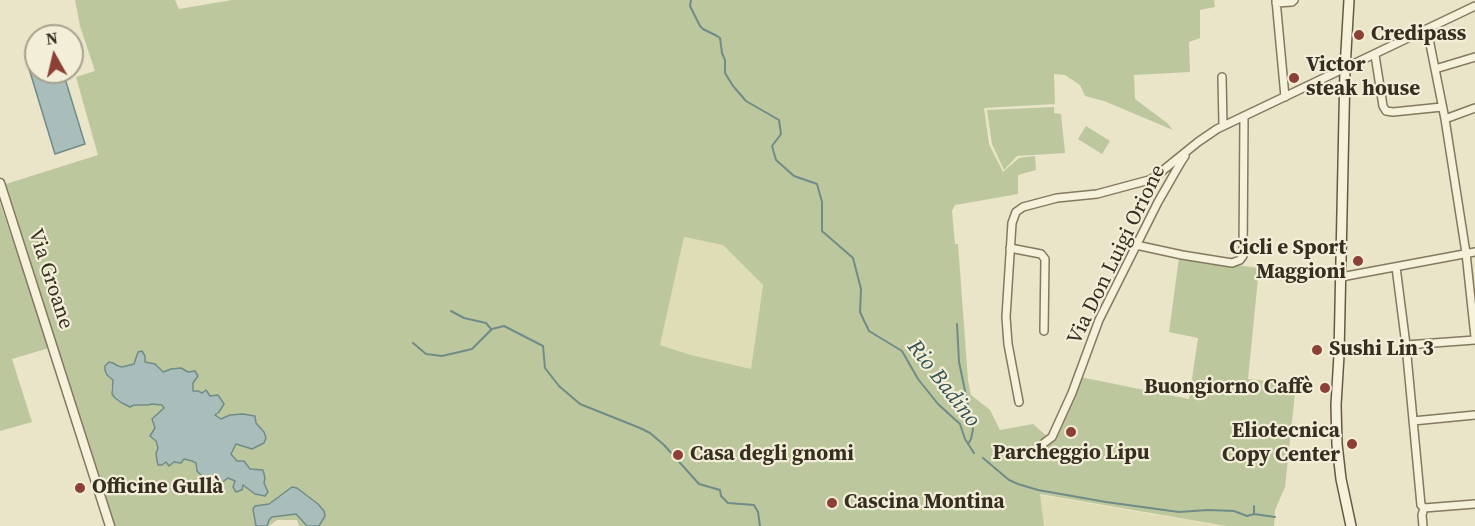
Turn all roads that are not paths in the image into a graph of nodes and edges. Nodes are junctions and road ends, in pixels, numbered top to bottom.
1 (1294, 0) edge
2 (1349, 0) edge
3 (1276, 1) edge
4 (1475, 6) edge
5 (1427, 29) junction
6 (1375, 55) junction
7 (1475, 57) edge
8 (1345, 69) junction
9 (1435, 69) junction
10 (1222, 78) dead end
11 (1285, 97) junction
12 (1442, 107) junction
13 (1475, 108) edge
14 (1244, 116) junction
15 (1445, 119) junction
16 (1223, 126) junction
17 (1192, 147) junction
18 (0, 183) edge
19 (1136, 245) junction
20 (1010, 248) junction
21 (1475, 252) edge
22 (1466, 253) junction
23 (1396, 267) junction
24 (1341, 277) junction
25 (1044, 331) dead end
26 (1475, 338) edge
27 (1406, 345) junction
28 (1019, 402) dead end
29 (1475, 415) edge
30 (1413, 421) junction
31 (1044, 443) dead end
32 (1475, 504) edge
33 (1424, 508) junction
34 (110, 526) edge
35 (1351, 526) edge
36 (1423, 526) edge

1 - 3 street
2 - 8 main road
3 - 11 street
4 - 5 street
5 - 6 street
5 - 9 street
6 - 8 street
6 - 12 street
7 - 9 street
8 - 11 street
8 - 24 main road
9 - 12 street
10 - 16 street
11 - 14 street
12 - 15 street
13 - 15 street
14 - 16 street
14 - 19 street
15 - 22 street
16 - 17 street
17 - 19 street, Via Don Luigi Orione
17 - 20 street
18 - 34 street, Via Groane
19 - 31 street, Via Don Luigi Orione
20 - 25 street
20 - 28 street
21 - 22 street
22 - 23 street
22 - 26 street
23 - 24 street
23 - 27 street
24 - 35 main road
26 - 27 street
27 - 30 street
29 - 30 street
30 - 33 street
32 - 33 street
33 - 36 street

